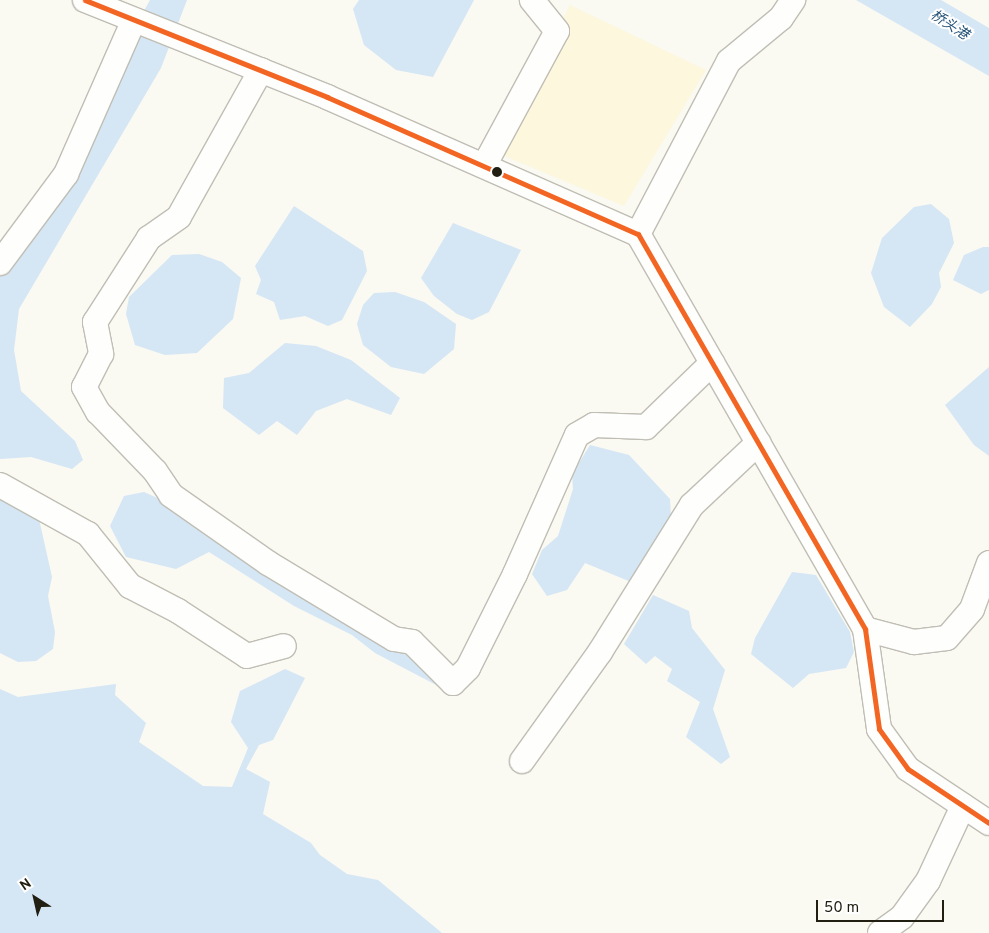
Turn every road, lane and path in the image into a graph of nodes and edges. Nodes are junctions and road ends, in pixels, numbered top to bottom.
1 (85, 0) edge
2 (532, 0) edge
3 (793, 0) edge
4 (134, 20) junction
5 (261, 70) junction
6 (484, 166) junction
7 (638, 234) junction
8 (0, 262) edge
9 (712, 363) junction
10 (758, 443) junction
11 (0, 484) edge
12 (989, 563) edge
13 (864, 629) junction
14 (284, 646) dead end
15 (522, 761) dead end
16 (964, 806) junction
17 (989, 823) edge
18 (880, 933) edge

1 - 4 street
2 - 6 street
3 - 7 street
4 - 5 street
4 - 8 street
5 - 6 street
5 - 9 street
6 - 7 street
7 - 9 street
9 - 10 street
10 - 13 street
10 - 15 street
11 - 14 street
12 - 13 street
13 - 16 street
16 - 17 street
16 - 18 street

